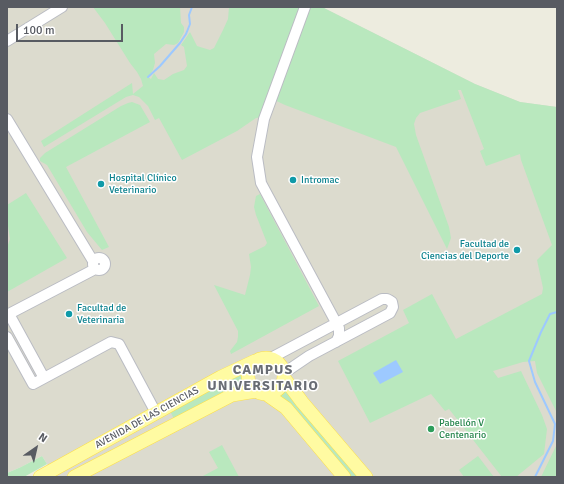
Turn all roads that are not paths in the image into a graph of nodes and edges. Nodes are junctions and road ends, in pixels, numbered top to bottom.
1 (62, 7) edge
2 (305, 7) edge
3 (7, 41) edge
4 (7, 120) edge
5 (8, 315) edge
6 (336, 324) junction
7 (7, 337) edge
8 (336, 342) junction
9 (271, 358) junction
10 (255, 361) junction
11 (284, 376) junction
12 (44, 378) junction
13 (261, 392) junction
14 (156, 413) junction
15 (40, 477) edge
16 (74, 477) edge
17 (344, 477) edge
18 (366, 477) edge

1 - 3 street
2 - 6 street
4 - 5 street
5 - 12 street
6 - 8 street
6 - 8 street
6 - 9 street
7 - 12 street
8 - 11 street
9 - 10 main road
9 - 11 main road
10 - 13 main road
10 - 14 main road, AVENIDA DE LAS CIENCIAS
11 - 13 main road
11 - 18 main road
12 - 14 street
13 - 16 main road, AVENIDA DE LAS CIENCIAS
13 - 17 main road
14 - 15 main road, AVENIDA DE LAS CIENCIAS

